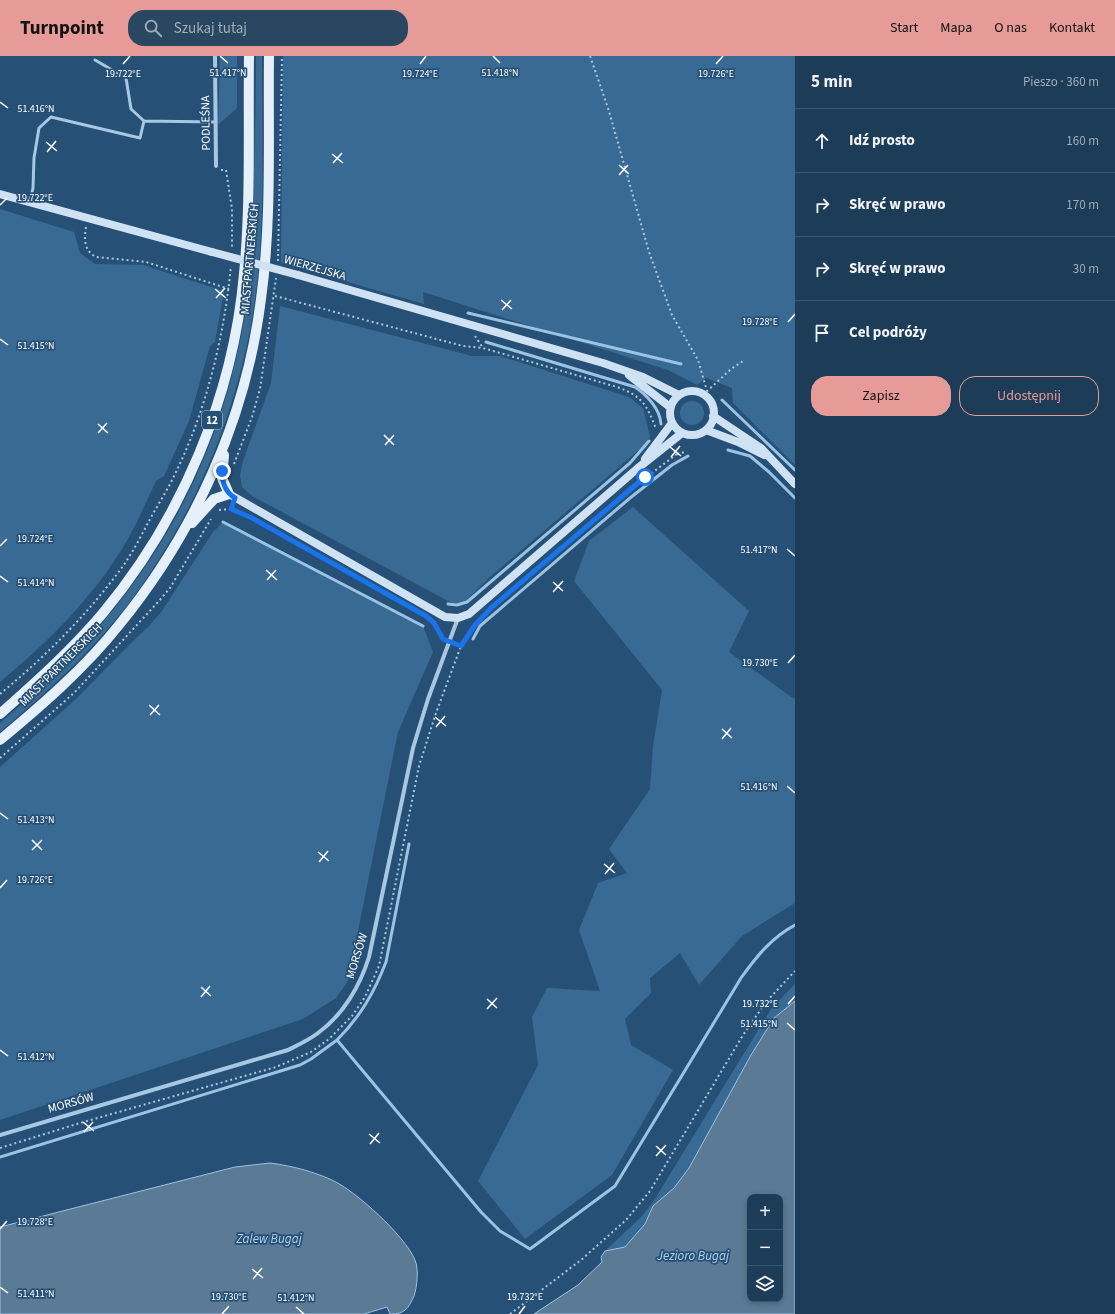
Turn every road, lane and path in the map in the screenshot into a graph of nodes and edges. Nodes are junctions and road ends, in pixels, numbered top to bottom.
1 (215, 56) edge
2 (249, 56) edge
3 (269, 56) edge
4 (590, 56) edge
5 (95, 60) dead end
6 (144, 121) junction
7 (216, 122) junction
8 (216, 166) joint
9 (0, 194) edge
10 (29, 202) junction
11 (87, 225) dead end
12 (232, 250) dead end
13 (231, 266) dead end
14 (229, 288) junction
15 (474, 334) dead end
16 (483, 348) junction
17 (743, 361) dead end
18 (622, 370) junction
19 (706, 393) junction
20 (679, 396) junction
21 (670, 407) junction
22 (713, 416) junction
23 (672, 423) junction
24 (706, 430) junction
25 (682, 433) junction
26 (661, 437) junction
27 (668, 444) junction
28 (224, 445) junction
29 (685, 452) dead end
30 (677, 454) junction
31 (774, 462) junction
32 (638, 468) junction
33 (232, 469) dead end
34 (795, 484) edge
35 (232, 496) junction
36 (247, 516) dead end
37 (183, 532) junction
38 (554, 554) dead end
39 (491, 608) dead end
40 (458, 618) junction
41 (431, 620) dead end
42 (450, 641) junction
43 (461, 646) junction
44 (0, 694) edge
45 (0, 714) edge
46 (0, 740) edge
47 (795, 971) edge
48 (0, 1135) edge
49 (0, 1148) edge
50 (510, 1314) edge

1 - 7 street, PODLEŚNA
2 - 45 main road, MIAST PARTNERSKICH / 12
3 - 28 main road, MIAST PARTNERSKICH / 12
4 - 19 path
5 - 6 lane
6 - 7 lane
6 - 10 lane
7 - 8 street, PODLEŚNA
8 - 12 path
9 - 10 street, WIERZEJSKA
10 - 18 street, WIERZEJSKA, bridge
11 - 14 path
13 - 14 path
14 - 44 path
15 - 16 path
16 - 26 path
16 - 33 path
17 - 19 path
18 - 20 street, WIERZEJSKA
18 - 21 street, WIERZEJSKA
19 - 20 street
19 - 22 street
20 - 21 street
21 - 23 street
22 - 24 street
22 - 31 street
23 - 25 street
23 - 26 street
24 - 25 street
24 - 31 street
25 - 27 street
26 - 32 street
27 - 30 path
27 - 32 street
28 - 35 main road
28 - 37 main road, MIAST PARTNERSKICH / 12
29 - 30 path
30 - 38 path
31 - 34 street
32 - 40 street
35 - 36 path
35 - 37 main road
35 - 40 street
37 - 46 main road, MIAST PARTNERSKICH / 12
39 - 43 path
40 - 42 street, MORSÓW
41 - 42 path
42 - 43 path
42 - 48 street, MORSÓW
43 - 49 path
47 - 50 path

